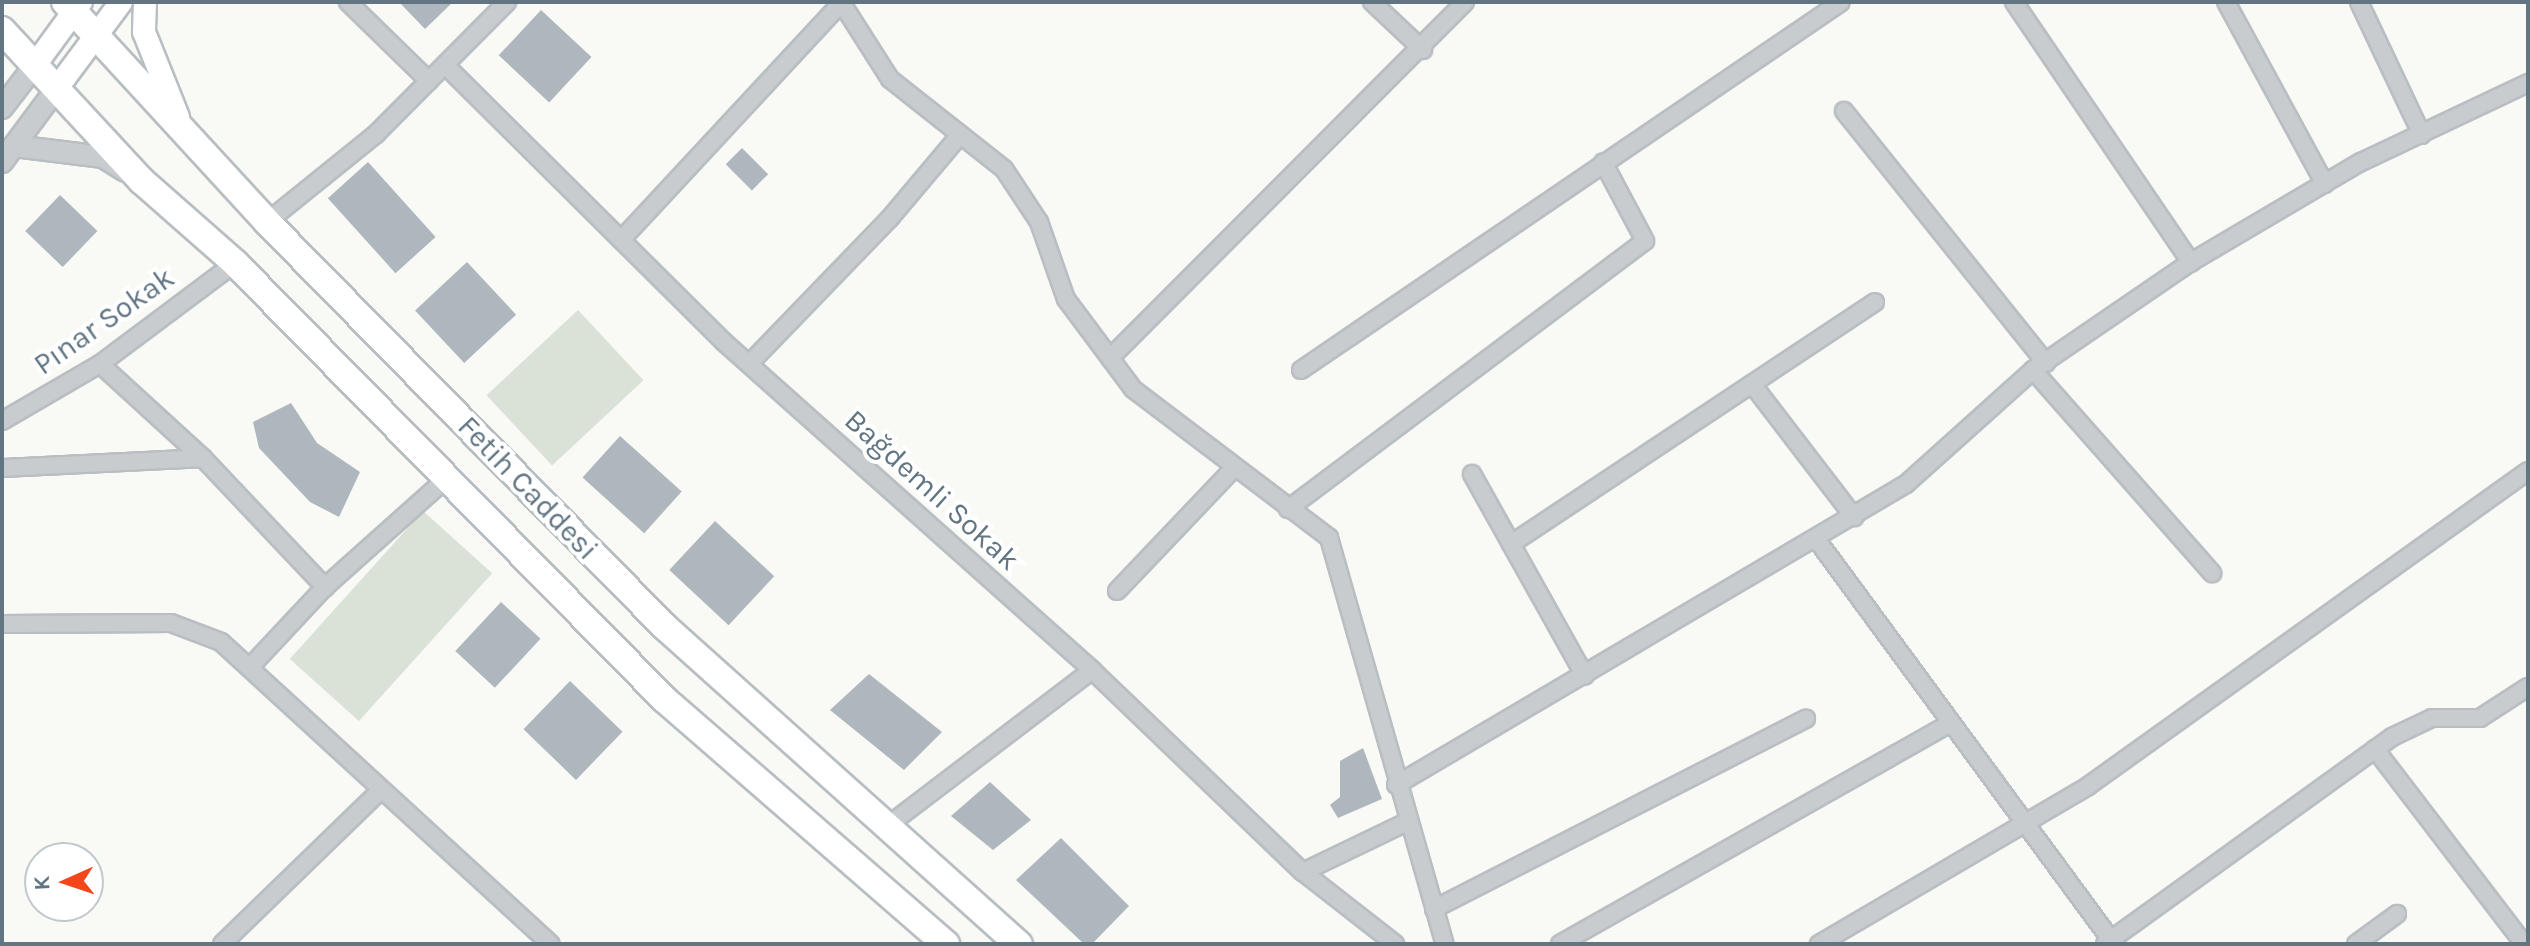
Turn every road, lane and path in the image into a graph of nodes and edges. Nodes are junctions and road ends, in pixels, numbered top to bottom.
1 (121, 2) edge
2 (145, 2) edge
3 (348, 2) edge
4 (507, 2) edge
5 (841, 2) edge
6 (1372, 2) edge
7 (1465, 2) edge
8 (1841, 2) edge
9 (2014, 2) edge
10 (2226, 2) edge
11 (2359, 2) edge
12 (73, 5) edge
13 (2, 30) edge
14 (96, 36) junction
15 (1423, 50) junction
16 (35, 65) junction
17 (445, 65) junction
18 (429, 81) junction
19 (2528, 83) edge
20 (57, 88) junction
21 (2, 108) edge
22 (1844, 111) dead end
23 (960, 135) junction
24 (2422, 135) junction
25 (188, 136) junction
26 (8, 154) edge
27 (1603, 162) junction
28 (142, 181) junction
29 (2325, 184) junction
30 (267, 222) junction
31 (621, 240) junction
32 (2191, 262) junction
33 (235, 263) junction
34 (1875, 302) dead end
35 (1110, 358) junction
36 (100, 364) junction
37 (749, 364) junction
38 (2039, 366) junction
39 (1301, 370) dead end
40 (1752, 384) junction
41 (2, 421) edge
42 (203, 458) junction
43 (2, 468) edge
44 (1233, 469) junction
45 (2528, 471) edge
46 (1472, 474) dead end
47 (446, 479) junction
48 (1288, 509) junction
49 (1854, 517) junction
50 (1817, 540) junction
51 (1511, 544) junction
52 (2212, 573) dead end
53 (325, 587) junction
54 (1117, 591) dead end
55 (2, 624) edge
56 (251, 666) junction
57 (1092, 670) junction
58 (1585, 676) junction
59 (2528, 687) edge
60 (1806, 719) dead end
61 (1949, 724) junction
62 (2375, 749) junction
63 (1396, 785) junction
64 (379, 792) junction
65 (1409, 821) junction
66 (2021, 822) junction
67 (886, 827) junction
68 (1303, 872) junction
69 (1434, 909) junction
70 (2397, 914) dead end
71 (2110, 943) edge
72 (222, 944) edge
73 (551, 944) edge
74 (946, 944) edge
75 (1019, 944) edge
76 (1395, 944) edge
77 (1445, 944) edge
78 (1560, 944) edge
79 (1819, 944) edge
80 (2356, 944) edge
81 (2523, 944) edge

1 - 14 main road
2 - 25 main road
3 - 18 street
4 - 17 street
5 - 23 street
5 - 31 street
6 - 15 street
7 - 15 street
8 - 27 street
9 - 32 street
10 - 29 street
11 - 24 street
12 - 14 main road, Fetih Caddesi
12 - 16 main road
13 - 16 main road, Fetih Caddesi
14 - 20 main road
14 - 25 main road, Fetih Caddesi
15 - 35 street
16 - 20 main road, Fetih Caddesi
16 - 21 street
17 - 18 street
17 - 31 street, Bağdemli Sokak
18 - 30 street
19 - 24 street
20 - 26 street
20 - 28 main road, Fetih Caddesi
22 - 38 street
23 - 35 street
23 - 37 street
24 - 29 street
25 - 30 main road, Fetih Caddesi
26 - 28 street
27 - 39 street
27 - 48 street
28 - 33 main road, Fetih Caddesi
29 - 32 street
30 - 67 main road, Fetih Caddesi
31 - 37 street, Bağdemli Sokak
32 - 38 street
33 - 36 street, Pınar Sokak
33 - 47 main road, Fetih Caddesi
34 - 40 street
35 - 44 street
36 - 41 street, Pınar Sokak
36 - 42 street
37 - 57 street, Bağdemli Sokak
38 - 49 street
38 - 52 street
40 - 49 street
40 - 51 street
42 - 43 street
42 - 53 street
44 - 48 street
44 - 54 street
45 - 66 street
46 - 51 street
47 - 53 street
47 - 74 main road, Fetih Caddesi
48 - 63 street
49 - 50 street
50 - 58 street
50 - 61 street
51 - 58 street
53 - 56 street
55 - 56 street
56 - 64 street
57 - 67 street
57 - 68 street, Bağdemli Sokak
58 - 63 street
59 - 62 street
60 - 69 street
61 - 66 street
61 - 78 street
62 - 71 street
62 - 81 street
63 - 65 street
64 - 72 street
64 - 73 street
65 - 68 street
65 - 69 street
66 - 71 street
66 - 79 street
67 - 75 main road, Fetih Caddesi
68 - 76 street, Bağdemli Sokak
69 - 77 street
70 - 80 street

